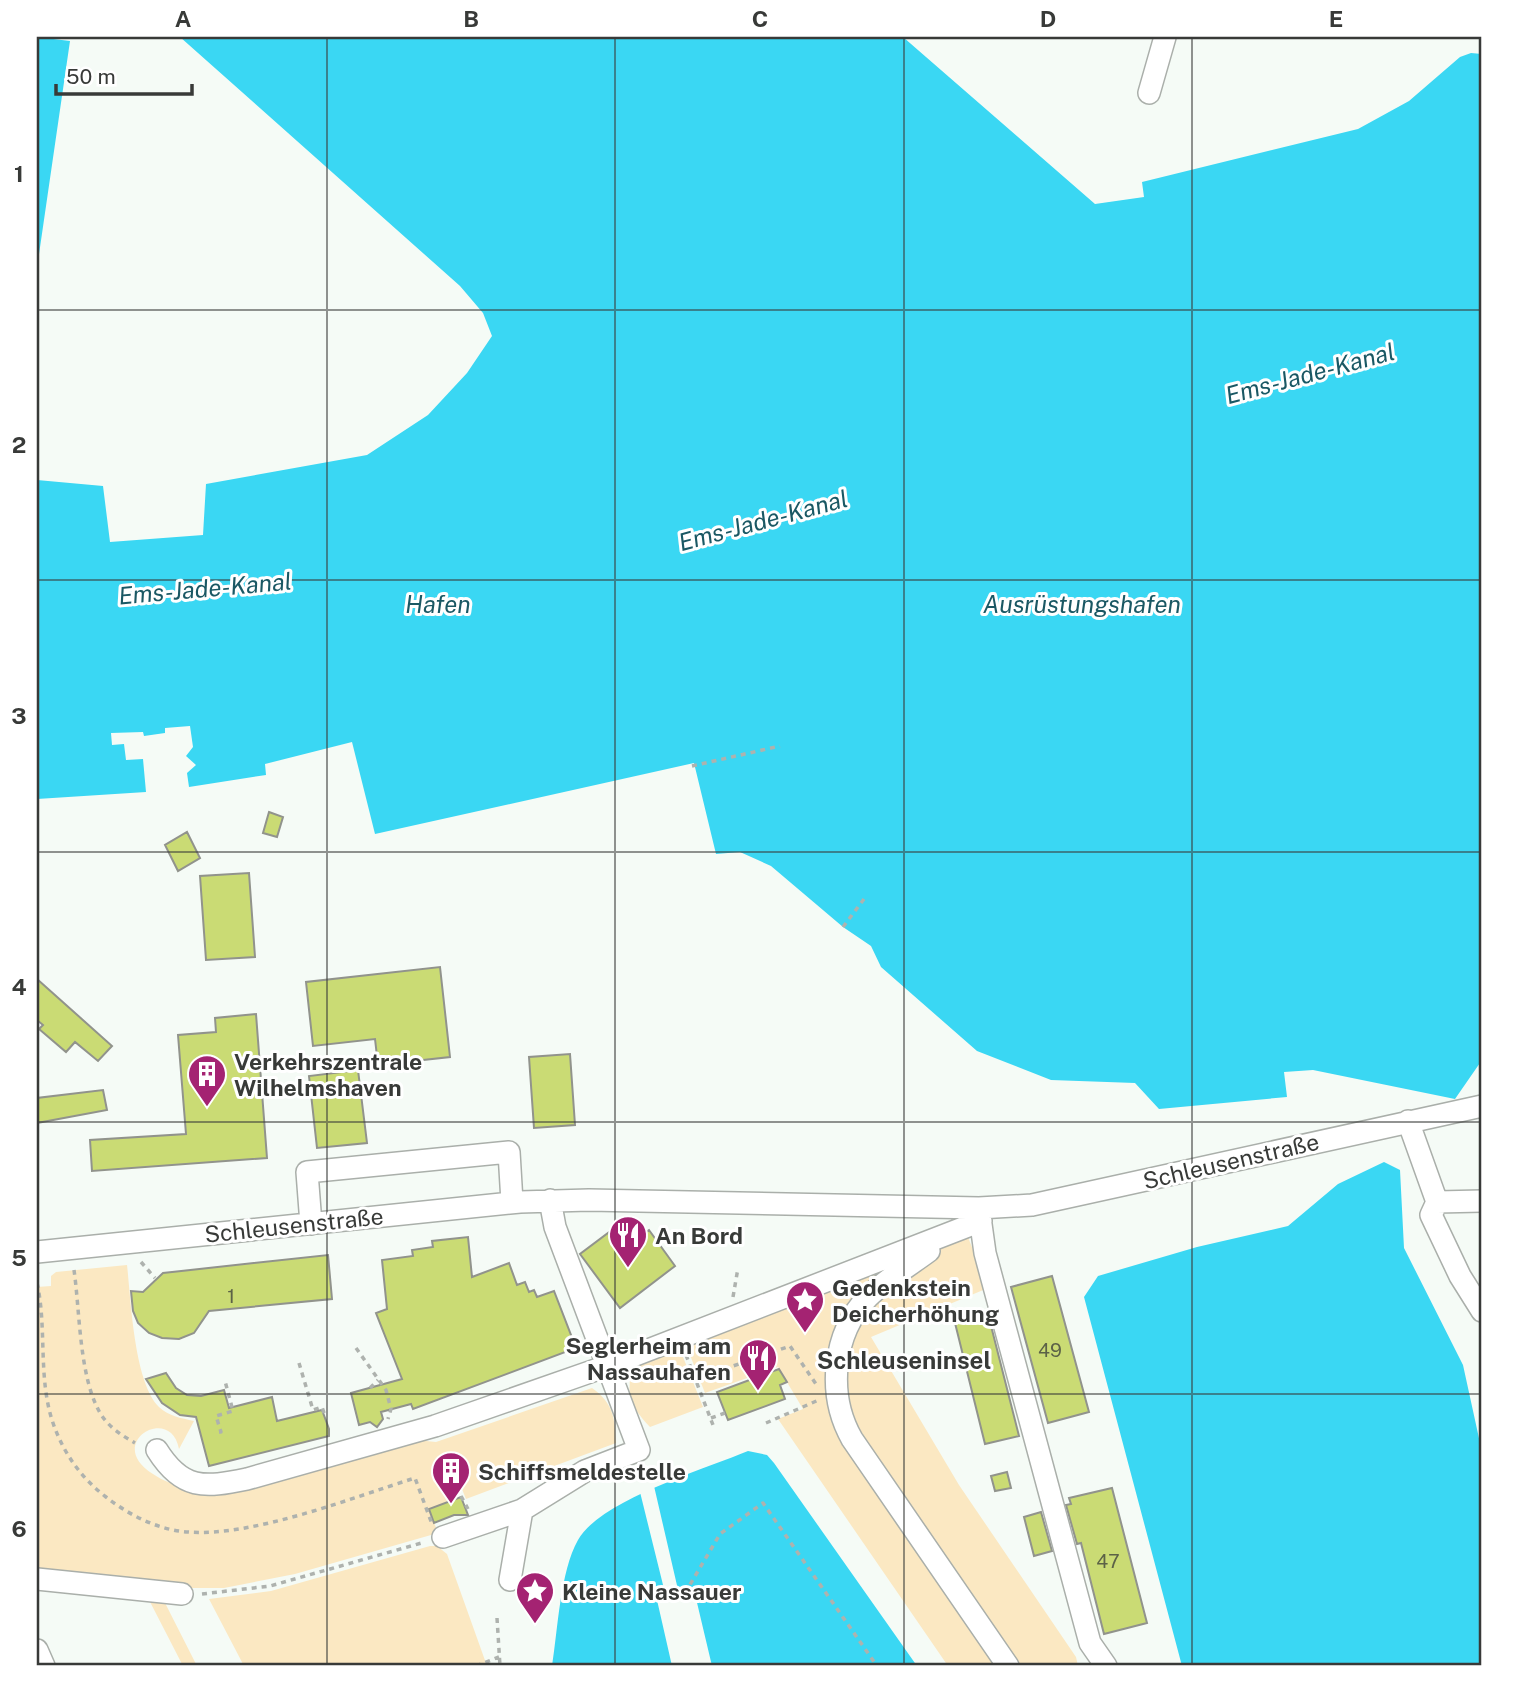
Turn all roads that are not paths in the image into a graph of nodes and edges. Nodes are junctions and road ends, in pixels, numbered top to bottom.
1 (1165, 37) edge
2 (1149, 93) dead end
3 (1482, 1106) edge
4 (1408, 1121) junction
5 (550, 1200) junction
6 (1482, 1201) edge
7 (512, 1202) junction
8 (1437, 1202) junction
9 (980, 1215) junction
10 (310, 1224) junction
11 (957, 1232) junction
12 (37, 1252) edge
13 (1482, 1311) edge
14 (607, 1366) junction
15 (157, 1450) dead end
16 (523, 1510) junction
17 (440, 1538) road end
18 (37, 1579) edge
19 (510, 1580) dead end
20 (182, 1594) road end
21 (37, 1650) edge
22 (44, 1666) edge
23 (1008, 1666) edge
24 (1106, 1666) edge

1 - 2 street
3 - 4 street, Schleusenstraße
4 - 8 street
4 - 9 street, Schleusenstraße
5 - 7 street, Schleusenstraße
5 - 9 street, Schleusenstraße
5 - 14 street
6 - 8 street
7 - 10 street, Schleusenstraße
7 - 10 street
8 - 13 street
9 - 11 street
9 - 24 street
10 - 12 street, Schleusenstraße
11 - 14 street
11 - 23 street
14 - 15 street
14 - 16 street
16 - 17 street
16 - 19 street
18 - 20 street
21 - 22 street

